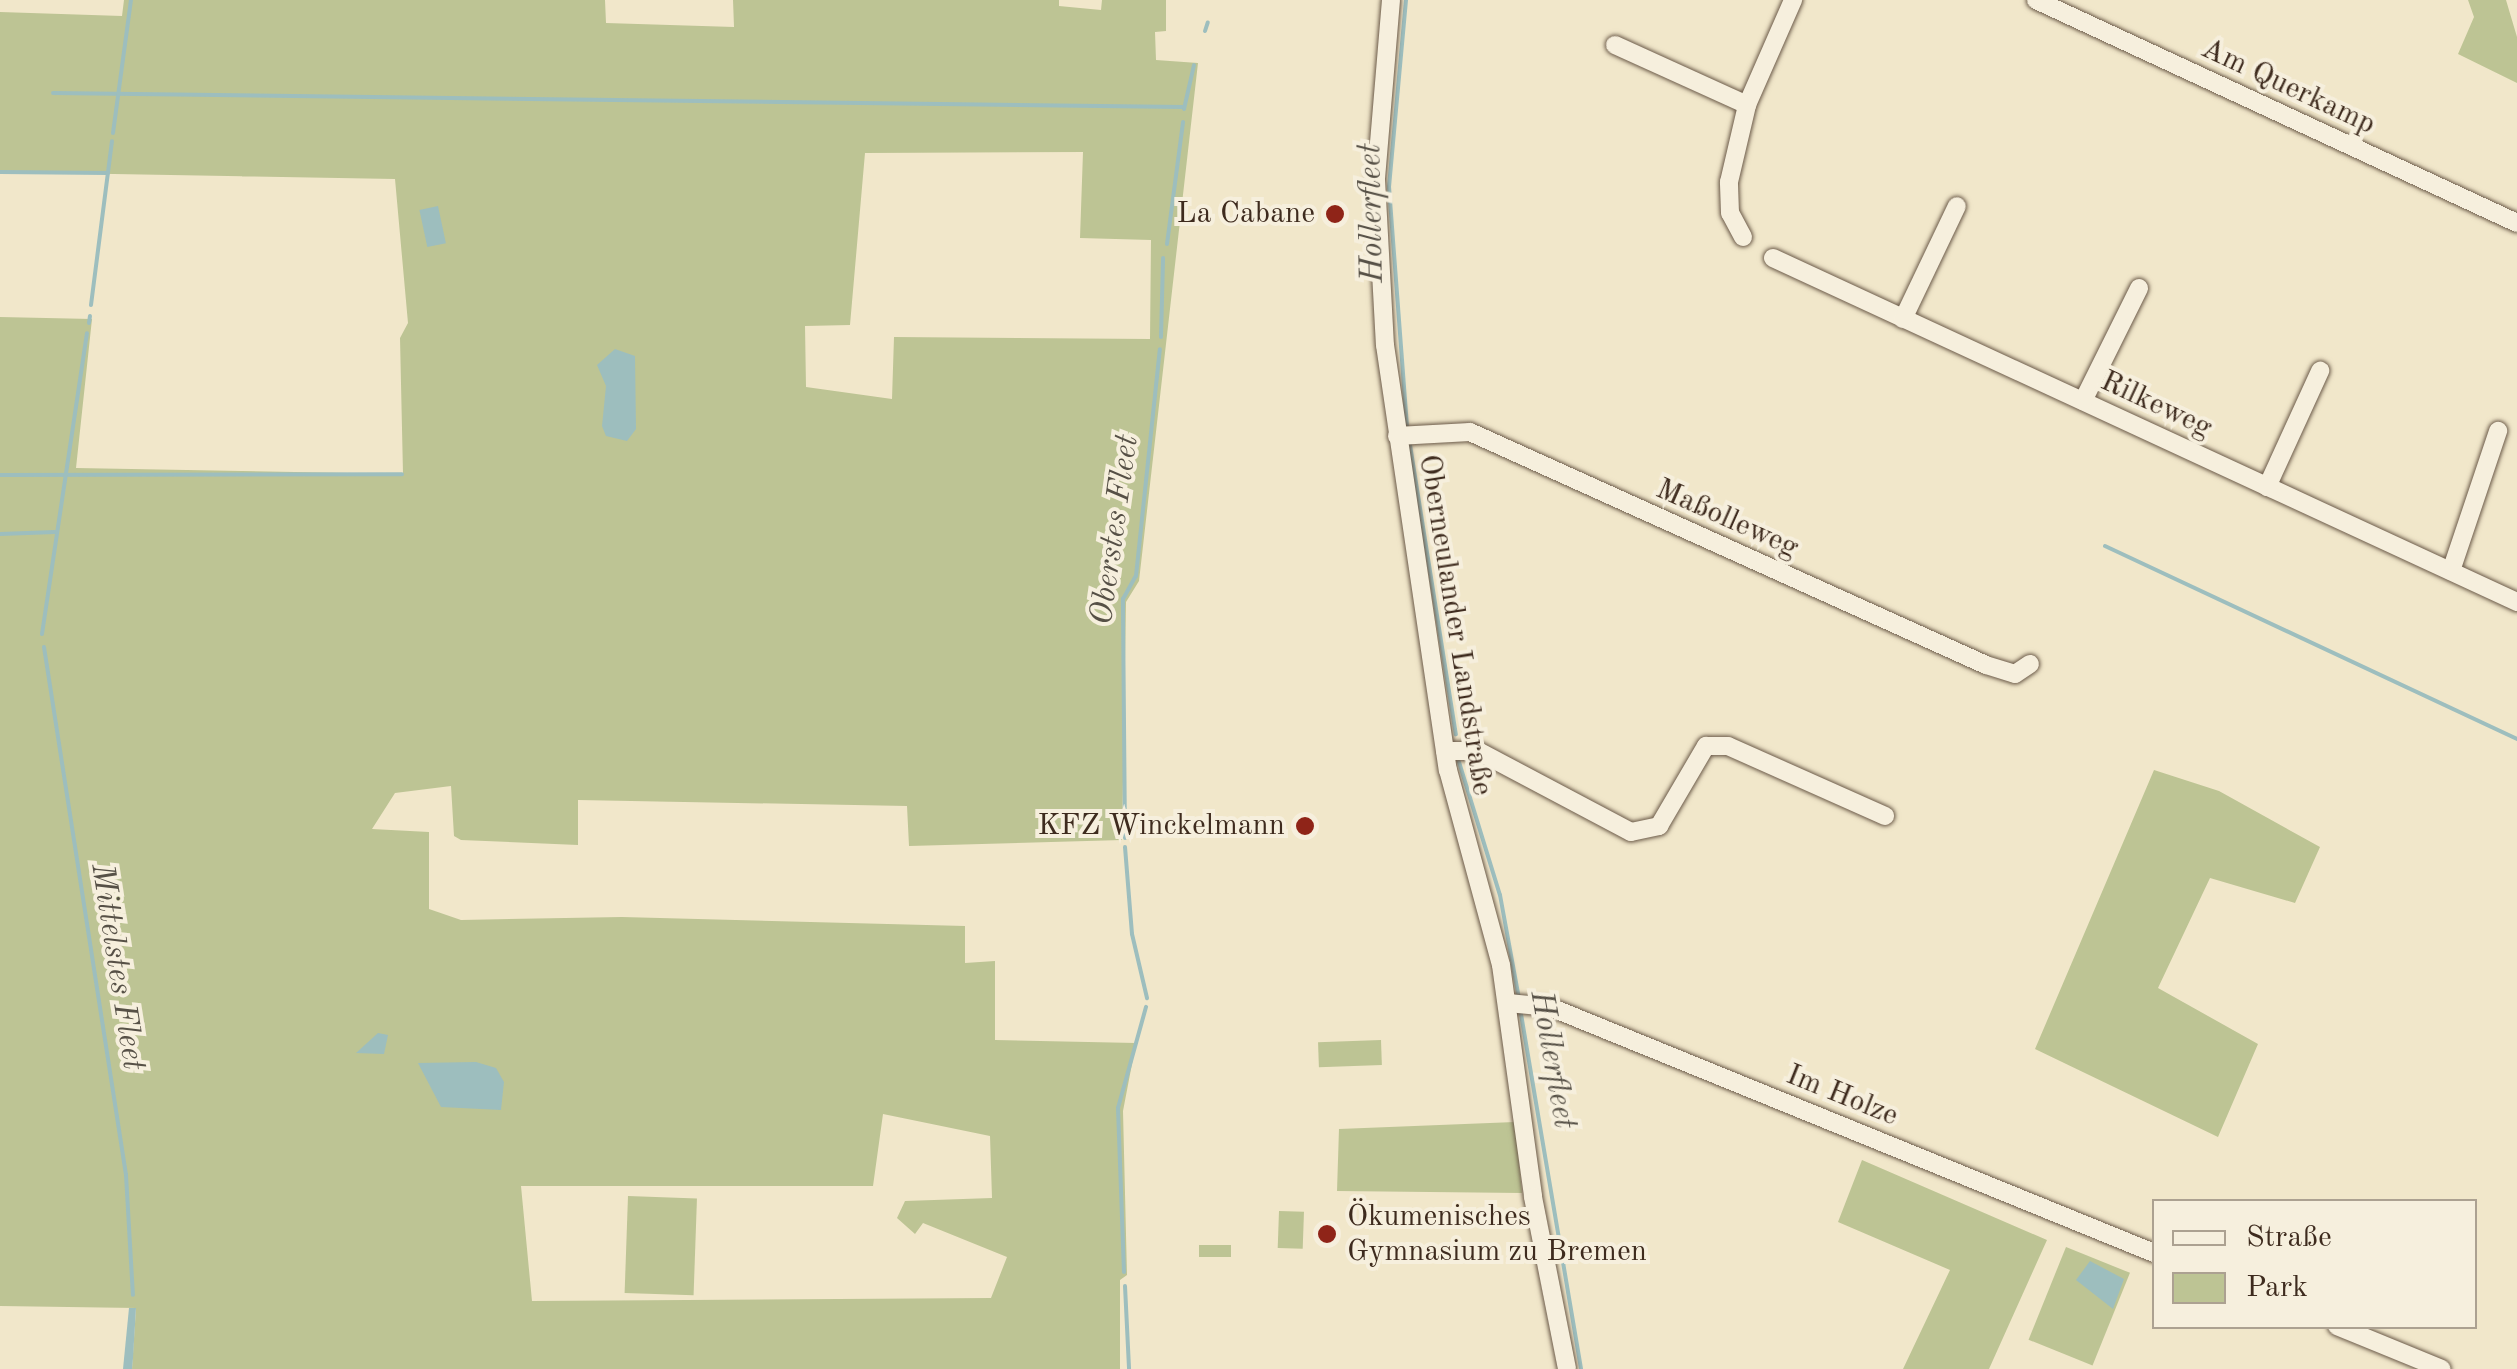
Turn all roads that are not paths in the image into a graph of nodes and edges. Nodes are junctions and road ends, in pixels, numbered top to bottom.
1 (1391, 0) edge
2 (1794, 0) edge
3 (2036, 0) edge
4 (1616, 45) dead end
5 (1748, 105) junction
6 (1957, 206) dead end
7 (2517, 223) edge
8 (1743, 237) dead end
9 (1772, 258) dead end
10 (2139, 288) dead end
11 (1903, 318) junction
12 (2320, 371) dead end
13 (2083, 401) junction
14 (2498, 431) dead end
15 (1397, 436) junction
16 (2267, 486) junction
17 (2450, 571) junction
18 (2517, 602) edge
19 (2030, 664) dead end
20 (1445, 751) junction
21 (1885, 816) dead end
22 (1516, 1001) junction
23 (2152, 1251) edge
24 (2344, 1329) edge
25 (1567, 1369) edge
26 (2442, 1369) edge

1 - 15 street, Oberneulander Landstraße
2 - 5 street
3 - 7 street, Am Querkamp
4 - 5 street
5 - 8 street
6 - 11 street
9 - 11 street, Rilkeweg
10 - 13 street
11 - 13 street, Rilkeweg
12 - 16 street
13 - 16 street, Rilkeweg
14 - 17 street
15 - 19 street, Maßolleweg
15 - 20 street, Oberneulander Landstraße
16 - 17 street, Rilkeweg
17 - 18 street, Rilkeweg
20 - 21 street
20 - 22 street, Oberneulander Landstraße
22 - 23 street, Im Holze
22 - 25 street, Oberneulander Landstraße
24 - 26 street

